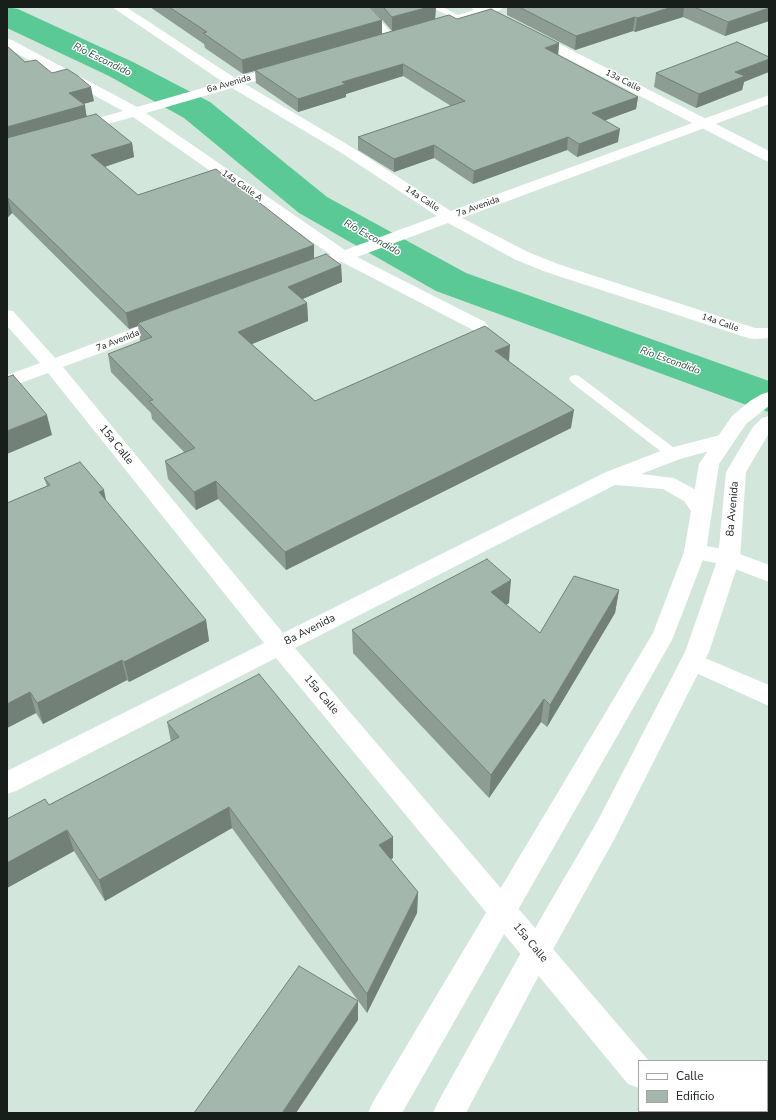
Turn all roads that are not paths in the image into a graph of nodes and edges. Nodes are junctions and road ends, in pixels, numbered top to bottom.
1 (118, 7) edge
2 (365, 7) edge
3 (435, 7) edge
4 (486, 8) edge
5 (460, 18) junction
6 (444, 23) edge
7 (406, 34) edge
8 (391, 38) junction
9 (376, 42) edge
10 (7, 43) edge
11 (293, 66) edge
12 (234, 83) junction
13 (769, 99) edge
14 (138, 111) junction
15 (704, 122) junction
16 (60, 134) edge
17 (769, 157) edge
18 (449, 217) junction
19 (351, 253) junction
20 (291, 276) edge
21 (7, 315) edge
22 (179, 318) edge
23 (478, 326) dead end
24 (761, 333) edge
25 (52, 366) junction
26 (575, 379) dead end
27 (7, 382) edge
28 (763, 402) edge
29 (769, 422) edge
30 (724, 440) junction
31 (673, 454) junction
32 (613, 477) junction
33 (700, 509) junction
34 (695, 552) junction
35 (729, 558) junction
36 (769, 574) edge
37 (279, 645) junction
38 (693, 662) junction
39 (769, 696) edge
40 (7, 783) edge
41 (502, 910) junction
42 (536, 950) junction
43 (638, 1072) edge
44 (384, 1113) edge
45 (449, 1113) edge

1 - 12 street, 14a Calle
2 - 8 lane
3 - 5 lane
4 - 5 street
4 - 15 street, 13a Calle
5 - 6 street
7 - 8 street
8 - 9 street
10 - 14 street, 14a Calle A
11 - 12 street, 6a Avenida
12 - 14 street, 6a Avenida
12 - 18 street, 14a Calle
13 - 15 street, 7a Avenida
14 - 16 street, 6a Avenida
14 - 19 street, 14a Calle A
15 - 17 street, 13a Calle
15 - 18 street, 7a Avenida
18 - 19 street, 7a Avenida
18 - 24 street, 14a Calle
19 - 20 street, 7a Avenida
19 - 23 street, 14a Calle A
21 - 25 street, 15a Calle
22 - 25 street, 7a Avenida
25 - 27 street, 7a Avenida
25 - 37 street, 15a Calle
26 - 31 lane
28 - 30 street
29 - 35 street, 8a Avenida
30 - 31 street, 8a Avenida
30 - 33 street
31 - 32 street, 8a Avenida
32 - 33 street
32 - 37 street, 8a Avenida
33 - 34 street
34 - 35 street
34 - 41 street
35 - 36 street
35 - 38 street, 8a Avenida
37 - 40 street, 8a Avenida
37 - 41 street, 15a Calle
38 - 39 street
38 - 42 street, 8a Avenida
41 - 42 street, 15a Calle
41 - 44 street
42 - 43 street, 15a Calle
42 - 45 street, 8a Avenida

